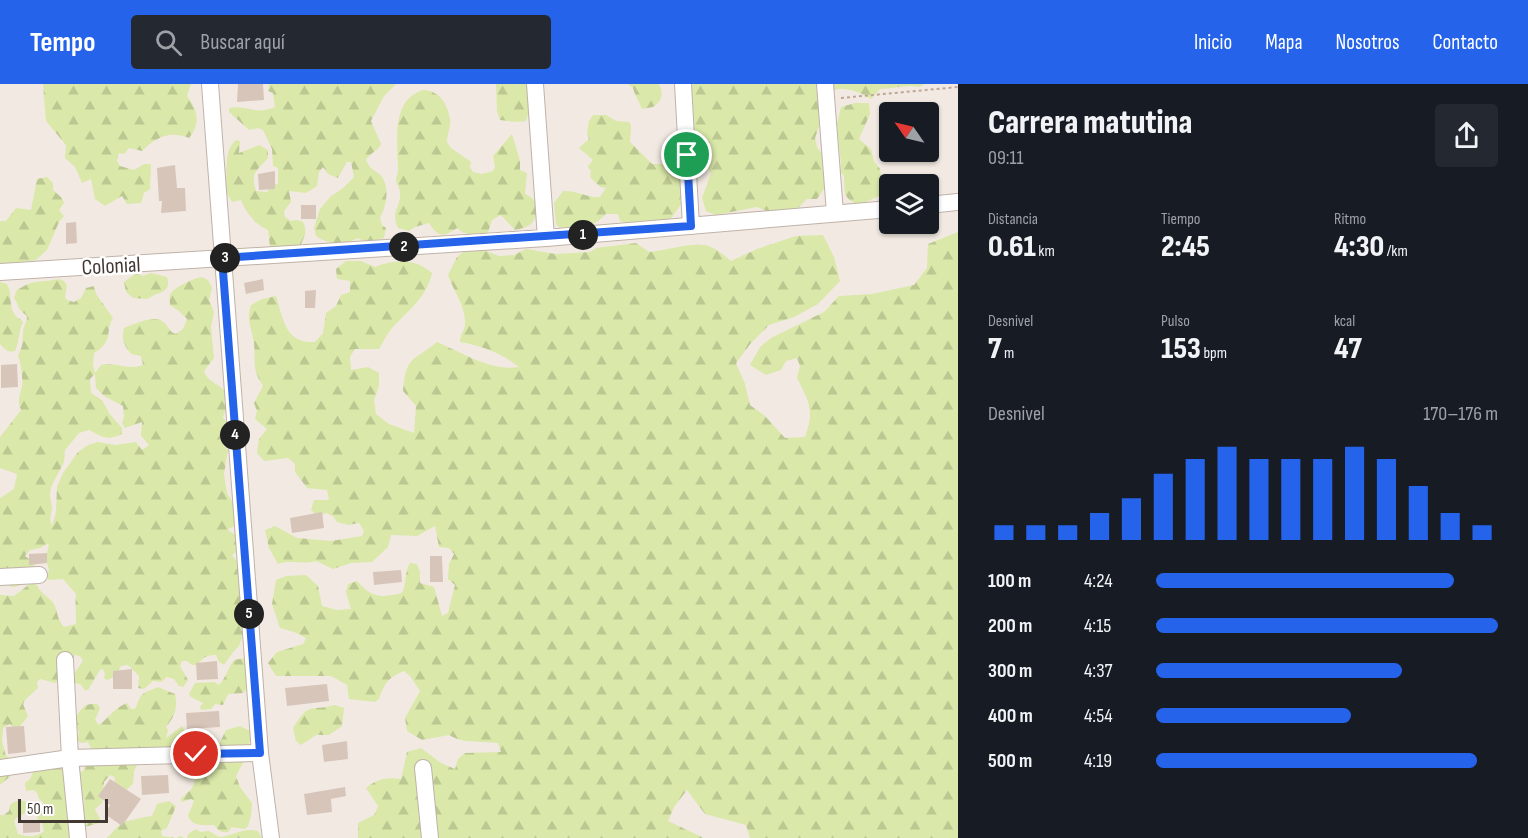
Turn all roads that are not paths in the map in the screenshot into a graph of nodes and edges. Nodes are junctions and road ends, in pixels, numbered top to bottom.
1 (210, 84) edge
2 (535, 84) edge
3 (683, 84) edge
4 (825, 92) edge
5 (958, 202) edge
6 (939, 204) edge
7 (879, 209) edge
8 (835, 213) junction
9 (691, 226) junction
10 (546, 237) junction
11 (222, 258) junction
12 (0, 272) edge
13 (39, 575) dead end
14 (0, 577) edge
15 (65, 660) dead end
16 (260, 753) junction
17 (70, 758) junction
18 (0, 768) edge
19 (423, 768) dead end
20 (78, 838) edge
21 (271, 838) edge
22 (430, 838) edge

1 - 11 street
2 - 10 street
3 - 9 street
4 - 8 street
5 - 6 street
7 - 8 street, Colonial
8 - 9 street, Colonial
9 - 10 street, Colonial
10 - 11 street, Colonial
11 - 12 street, Colonial
11 - 16 street
13 - 14 street
15 - 17 street
16 - 17 street
16 - 21 street
17 - 18 street
17 - 20 street
19 - 22 street

